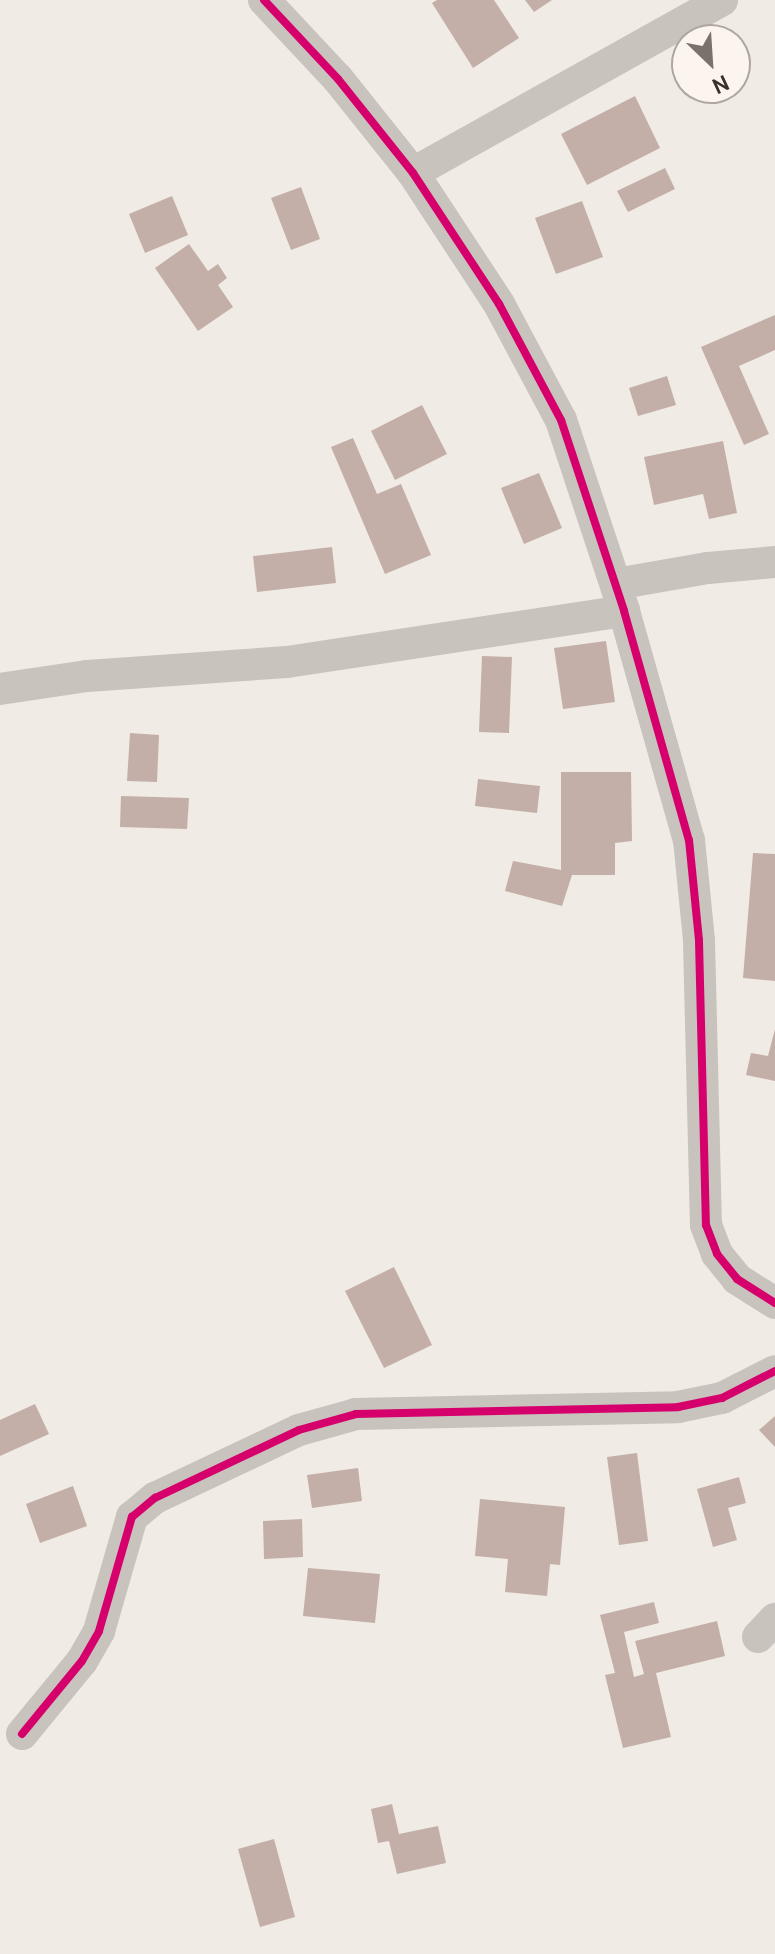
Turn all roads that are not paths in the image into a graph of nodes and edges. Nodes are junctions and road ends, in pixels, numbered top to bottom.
1 (264, 0) edge
2 (722, 0) edge
3 (413, 173) junction
4 (775, 562) edge
5 (620, 597) junction
6 (0, 689) edge
7 (775, 1303) edge
8 (775, 1371) edge
9 (22, 1734) dead end

1 - 3 street
2 - 3 street
3 - 5 street
4 - 5 street
5 - 6 street
5 - 7 street
8 - 9 street

